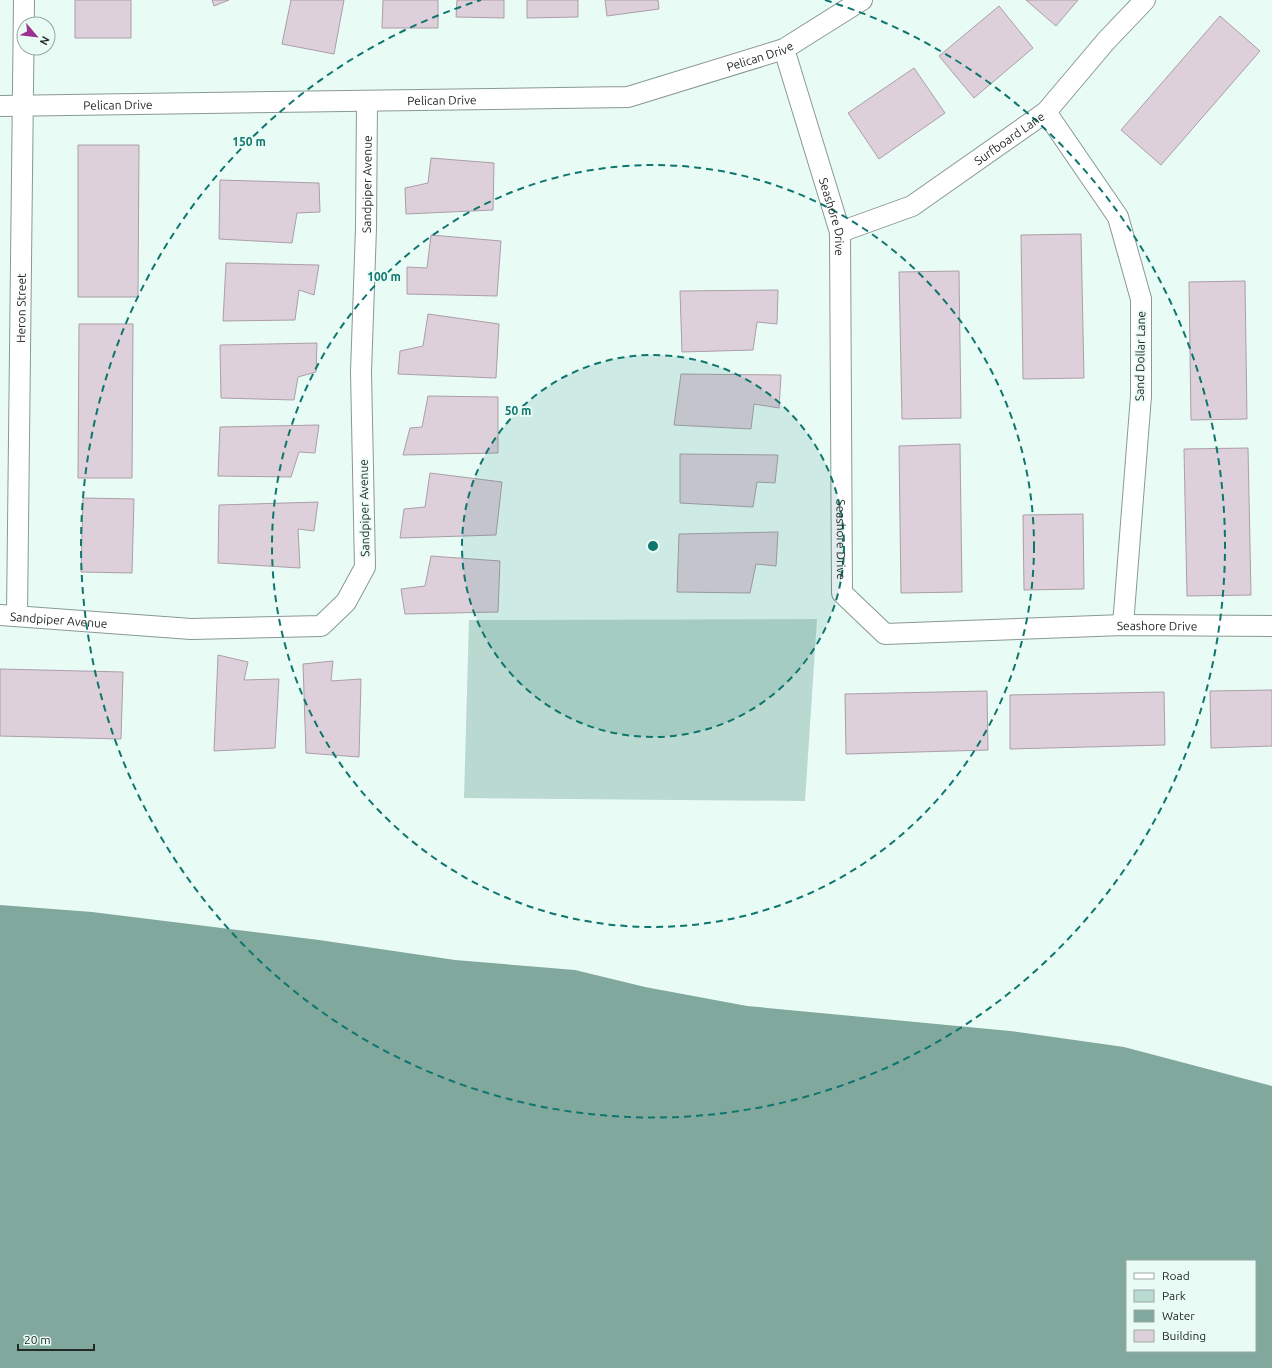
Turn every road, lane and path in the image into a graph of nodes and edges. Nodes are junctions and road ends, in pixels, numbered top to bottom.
1 (24, 0) edge
2 (862, 0) edge
3 (1145, 0) edge
4 (784, 49) junction
5 (367, 101) junction
6 (0, 106) edge
7 (24, 106) junction
8 (1046, 112) junction
9 (840, 232) junction
10 (8, 615) edge
11 (1123, 625) junction
12 (1272, 626) edge

1 - 7 street, Heron Street
2 - 4 street, Pelican Drive
3 - 8 street, Surfboard Lane
4 - 5 street, Pelican Drive
4 - 9 street, Seashore Drive
5 - 7 street, Pelican Drive
5 - 10 street, Sandpiper Avenue
6 - 7 street, Pelican Drive
7 - 10 street, Heron Street
8 - 9 street, Surfboard Lane
8 - 11 street, Sand Dollar Lane
9 - 11 street, Seashore Drive
11 - 12 street, Seashore Drive

